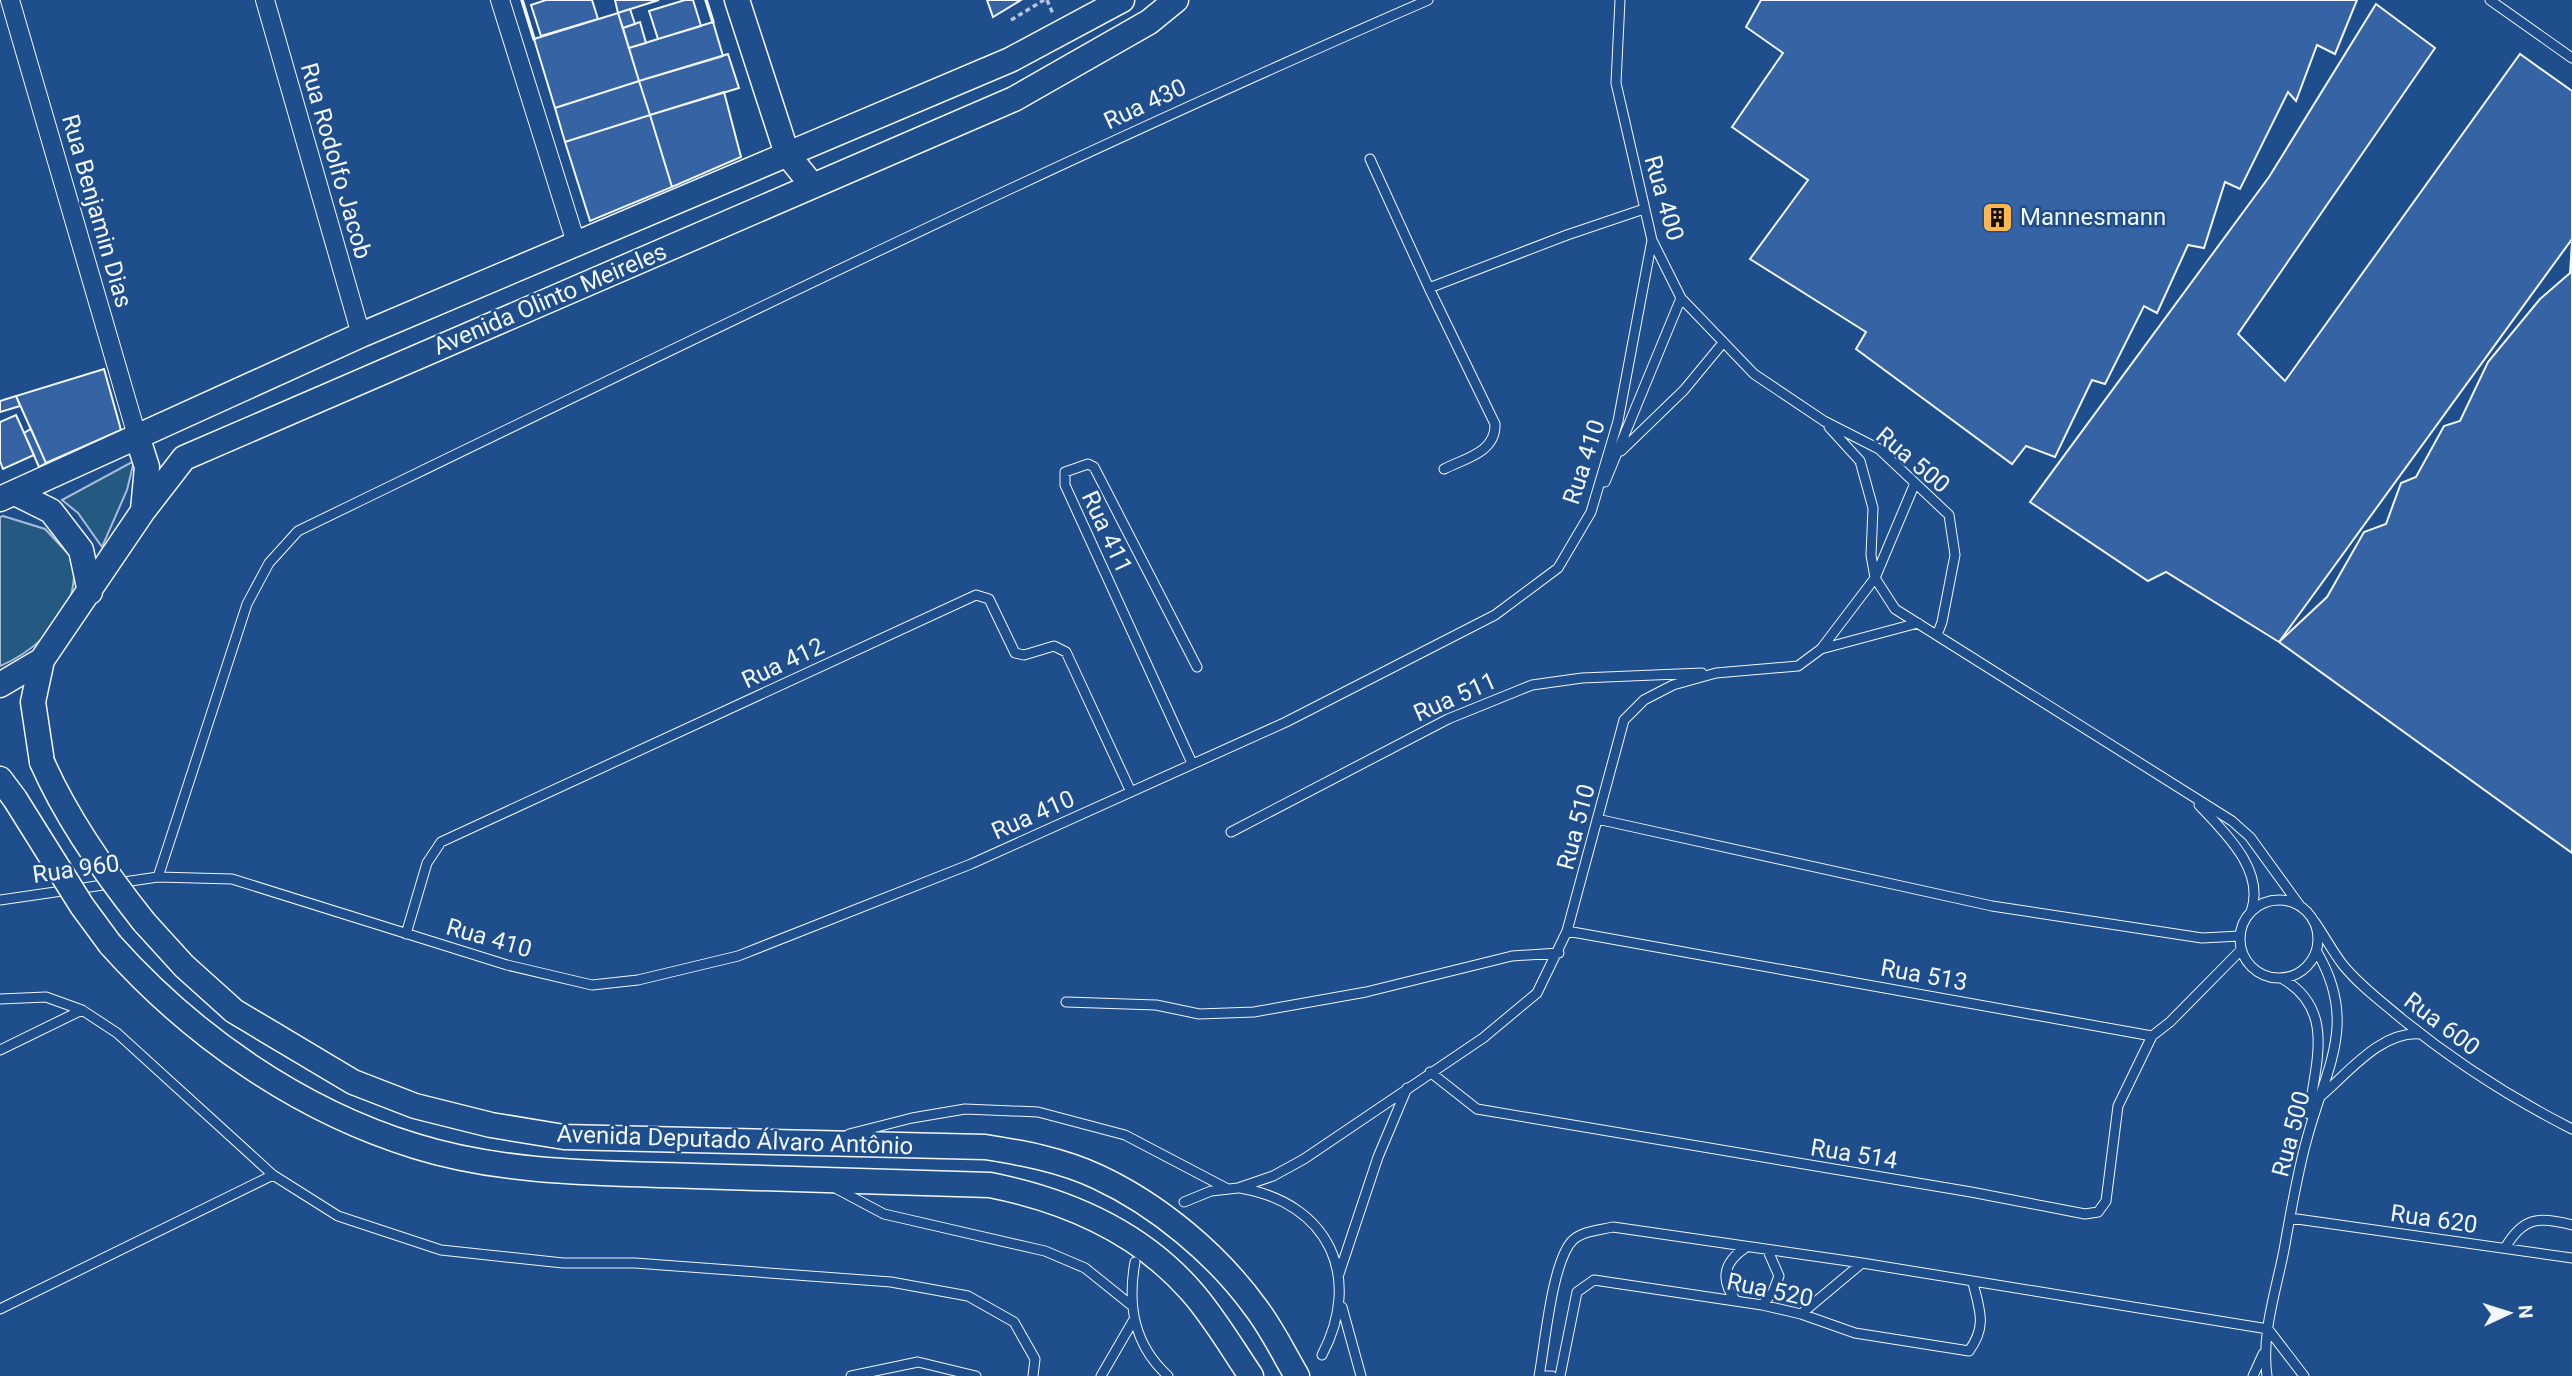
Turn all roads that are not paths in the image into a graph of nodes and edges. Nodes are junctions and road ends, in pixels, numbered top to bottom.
1 (10, 0) edge
2 (265, 0) edge
3 (500, 0) edge
4 (737, 0) edge
5 (1122, 0) edge
6 (1176, 0) edge
7 (1428, 0) edge
8 (1620, 0) edge
9 (2490, 0) edge
10 (2572, 58) edge
11 (786, 153) junction
12 (1370, 159) dead end
13 (812, 185) junction
14 (1644, 209) junction
15 (1652, 240) junction
16 (576, 243) junction
17 (1429, 288) junction
18 (1681, 298) junction
19 (361, 335) junction
20 (1722, 344) junction
21 (1824, 421) junction
22 (137, 436) junction
23 (1618, 454) junction
24 (1444, 469) dead end
25 (1915, 483) junction
26 (7, 496) edge
27 (143, 511) junction
28 (1591, 512) junction
29 (1875, 578) junction
30 (90, 592) junction
31 (1918, 623) junction
32 (1937, 635) junction
33 (1821, 649) junction
34 (42, 660) junction
35 (1197, 667) dead end
36 (1716, 673) junction
37 (0, 685) edge
38 (1192, 763) junction
39 (8, 789) edge
40 (1131, 792) junction
41 (2190, 796) junction
42 (1597, 820) junction
43 (1231, 832) dead end
44 (158, 877) junction
45 (0, 900) edge
46 (2300, 906) junction
47 (2251, 912) junction
48 (2314, 920) junction
49 (1567, 931) junction
50 (406, 934) junction
51 (2240, 936) junction
52 (2241, 950) junction
53 (2316, 952) junction
54 (1559, 953) junction
55 (2283, 979) junction
56 (0, 999) edge
57 (1066, 1002) dead end
58 (82, 1010) junction
59 (2421, 1034) junction
60 (2152, 1035) junction
61 (0, 1050) edge
62 (1430, 1072) junction
63 (1408, 1087) junction
64 (2319, 1098) junction
65 (2572, 1129) edge
66 (2307, 1137) junction
67 (813, 1143) junction
68 (273, 1175) junction
69 (820, 1180) junction
70 (1238, 1188) junction
71 (1228, 1189) junction
72 (1184, 1202) dead end
73 (2290, 1218) junction
74 (2572, 1225) edge
75 (1745, 1248) junction
76 (2505, 1248) junction
77 (1768, 1251) junction
78 (2572, 1258) edge
79 (1135, 1262) dead end
80 (1862, 1263) junction
81 (1339, 1273) junction
82 (1973, 1283) junction
83 (1736, 1301) junction
84 (1341, 1302) junction
85 (1762, 1304) junction
86 (1131, 1305) junction
87 (0, 1309) edge
88 (1801, 1314) junction
89 (1133, 1321) junction
90 (2268, 1329) junction
91 (2264, 1352) junction
92 (1322, 1355) dead end
93 (1167, 1375) edge
94 (851, 1376) edge
95 (976, 1376) edge
96 (1033, 1376) edge
97 (1101, 1376) edge
98 (1152, 1376) edge
99 (1251, 1376) edge
100 (1297, 1376) edge
101 (1361, 1376) edge
102 (1540, 1376) edge
103 (1552, 1376) edge
104 (1560, 1376) edge
105 (2253, 1376) edge
106 (2267, 1376) edge
107 (2304, 1376) edge

1 - 22 street, Rua Benjamin Dias
2 - 19 street, Rua Rodolfo Jacob
3 - 16 street
4 - 11 main road
5 - 11 main road, Avenida Olinto Meireles
6 - 13 main road, Avenida Olinto Meireles
7 - 44 lane, Rua 430
8 - 14 lane, Rua 400
9 - 10 lane
11 - 13 main road
11 - 16 main road, Avenida Olinto Meireles
12 - 17 lane
13 - 27 main road, Avenida Olinto Meireles
14 - 15 lane, Rua 400
14 - 17 lane
15 - 18 lane, Rua 400
15 - 28 lane, Rua 410
16 - 19 main road, Avenida Olinto Meireles
17 - 24 lane
18 - 20 lane, Rua 400
18 - 23 lane
19 - 22 main road, Avenida Olinto Meireles
20 - 21 lane, Rua 400
20 - 23 lane
21 - 25 lane, Rua 500
21 - 29 lane, Rua 500
22 - 26 main road, Avenida Olinto Meireles
22 - 27 main road
23 - 28 lane
25 - 29 lane, Rua 510
25 - 32 lane, Rua 500
26 - 30 main road
27 - 30 main road, Avenida Olinto Meireles
28 - 38 lane, Rua 410
29 - 31 lane, Rua 500
29 - 33 lane, Rua 510
30 - 34 main road, Avenida Olinto Meireles
31 - 32 lane, Rua 500
31 - 33 lane, Rua 510
32 - 41 lane, Rua 500
33 - 36 lane, Rua 510
34 - 37 main road, Avenida Olinto Meireles
34 - 67 main road, Avenida Deputado Álvaro Antônio, bridge
35 - 38 lane, Rua 411
36 - 42 lane, Rua 510
36 - 43 lane, Rua 511
38 - 40 lane, Rua 410
39 - 69 main road, Avenida Deputado Álvaro Antônio, bridge
40 - 50 lane, Rua 410
40 - 50 lane, Rua 412
41 - 46 lane, Rua 500
41 - 47 lane
42 - 49 lane, Rua 510
42 - 51 lane
44 - 45 lane, Rua 960
44 - 50 lane, Rua 410
46 - 47 lane
46 - 48 lane
47 - 51 lane
48 - 53 lane
48 - 59 lane, Rua 600
49 - 54 lane, Rua 510
49 - 60 lane, Rua 513
51 - 52 lane
52 - 55 lane
52 - 60 lane
53 - 55 lane
53 - 64 lane, Rua 500
54 - 57 lane
54 - 62 lane, Rua 510
55 - 66 lane
56 - 58 lane
58 - 61 lane
58 - 68 lane
59 - 64 lane
59 - 65 lane, Rua 600
60 - 62 lane, Rua 514
62 - 63 lane, Rua 510
63 - 70 lane, Rua 510
63 - 81 lane
64 - 66 lane, Rua 500
66 - 73 lane, Rua 500
67 - 71 lane
67 - 100 main road, Avenida Deputado Álvaro Antônio
68 - 87 lane
68 - 96 lane
69 - 86 lane
69 - 99 main road, Avenida Deputado Álvaro Antônio
70 - 71 lane
70 - 81 lane
71 - 72 lane
73 - 76 lane, Rua 620
73 - 90 lane, Rua 500
74 - 76 lane
75 - 77 lane, Rua 520
75 - 83 lane
75 - 102 lane, Rua 520
76 - 78 lane, Rua 620
77 - 80 lane, Rua 520
77 - 85 lane
79 - 86 lane
80 - 82 lane, Rua 520
80 - 88 lane
81 - 84 lane
82 - 88 lane, Rua 520
82 - 90 lane, Rua 520
83 - 85 lane, Rua 520
83 - 104 lane, Rua 520
84 - 92 lane
84 - 101 lane
85 - 88 lane, Rua 520
86 - 89 lane
89 - 93 lane
89 - 97 lane
90 - 91 lane, Rua 500
90 - 107 lane
91 - 105 lane
91 - 106 lane
93 - 98 lane
94 - 95 lane
102 - 103 lane

